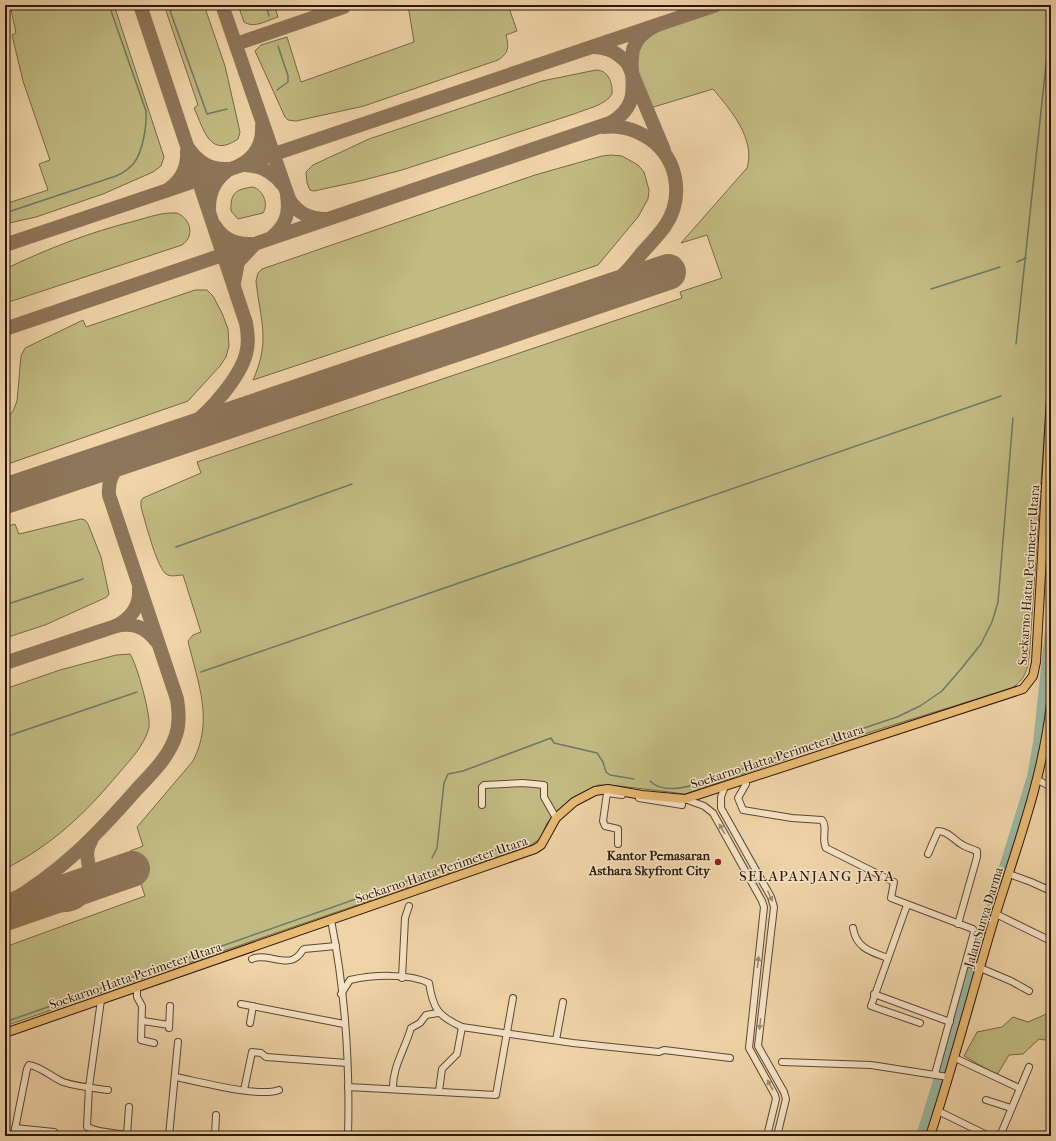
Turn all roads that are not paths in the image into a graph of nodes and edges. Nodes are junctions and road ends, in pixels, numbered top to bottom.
1 (1051, 398) edge
2 (1051, 703) edge
3 (1050, 716) edge
4 (745, 780) junction
5 (1038, 780) junction
6 (725, 786) junction
7 (1051, 787) edge
8 (608, 791) junction
9 (684, 800) junction
10 (482, 805) dead end
11 (556, 818) junction
12 (618, 844) dead end
13 (742, 845) junction
14 (733, 849) junction
15 (928, 854) dead end
16 (1009, 874) junction
17 (1051, 891) edge
18 (907, 905) junction
19 (409, 906) dead end
20 (996, 914) junction
21 (331, 920) junction
22 (958, 924) junction
23 (853, 928) dead end
24 (1051, 940) edge
25 (336, 946) junction
26 (252, 948) junction
27 (888, 958) junction
28 (968, 963) junction
29 (978, 966) junction
30 (756, 975) junction
31 (765, 976) junction
32 (402, 978) junction
33 (755, 983) junction
34 (764, 984) junction
35 (137, 987) junction
36 (1029, 991) dead end
37 (341, 994) junction
38 (874, 994) junction
39 (513, 998) dead end
40 (101, 1000) junction
41 (563, 1002) dead end
42 (242, 1004) dead end
43 (170, 1006) dead end
44 (253, 1006) junction
45 (438, 1013) junction
46 (143, 1021) junction
47 (950, 1022) junction
48 (250, 1023) dead end
49 (920, 1023) dead end
50 (344, 1024) junction
51 (462, 1027) junction
52 (5, 1032) edge
53 (508, 1034) junction
54 (556, 1040) junction
55 (178, 1042) dead end
56 (154, 1043) dead end
57 (730, 1058) dead end
58 (956, 1058) junction
59 (782, 1062) dead end
60 (347, 1063) junction
61 (1029, 1067) dead end
62 (936, 1074) junction
63 (947, 1076) junction
64 (175, 1077) junction
65 (89, 1087) junction
66 (348, 1087) junction
67 (1019, 1088) junction
68 (393, 1089) junction
69 (108, 1090) dead end
70 (244, 1090) junction
71 (279, 1090) dead end
72 (438, 1091) junction
73 (986, 1100) dead end
74 (129, 1107) dead end
75 (1010, 1108) junction
76 (938, 1111) junction
77 (216, 1115) dead end
78 (15, 1128) junction
79 (54, 1132) dead end
80 (99, 1133) edge
81 (130, 1135) edge
82 (12, 1136) edge
83 (169, 1136) edge
84 (215, 1136) edge
85 (348, 1136) edge
86 (767, 1136) edge
87 (777, 1136) edge
88 (930, 1136) edge
89 (989, 1136) edge
90 (1000, 1136) edge

1 - 4 main road, Soekarno Hatta Perimeter Utara
2 - 3 main road, Jalan Surya Darma
3 - 5 main road, Jalan Surya Darma
4 - 6 main road, Soekarno Hatta Perimeter Utara
4 - 18 street
5 - 7 street
5 - 16 main road, Jalan Surya Darma
6 - 9 main road, Soekarno Hatta Perimeter Utara
6 - 13 street
8 - 9 main road, Soekarno Hatta Perimeter Utara
8 - 11 main road, Soekarno Hatta Perimeter Utara
8 - 12 street
14 -> 9 street
10 - 11 street
11 - 21 main road, Soekarno Hatta Perimeter Utara
13 - 14 street
13 -> 31 street
30 -> 14 street
15 - 22 street
16 - 17 street
16 - 20 main road, Jalan Surya Darma
18 - 22 street
18 - 27 street
19 - 32 street
20 - 24 street
20 - 29 main road, Jalan Surya Darma
21 - 25 street
21 - 26 main road, Soekarno Hatta Perimeter Utara
22 - 28 street
23 - 27 street
25 - 26 street
25 - 37 street
26 - 35 main road, Soekarno Hatta Perimeter Utara
27 - 38 street
28 - 29 street
28 - 47 street
29 - 36 street
29 - 58 main road, Jalan Surya Darma
30 - 31 street
30 - 33 street
31 - 34 street
32 - 37 street
32 - 45 street
33 - 34 street
86 -> 33 street
34 -> 87 street
35 - 40 main road, Soekarno Hatta Perimeter Utara
35 - 46 street
37 - 50 street
38 - 47 street
38 - 49 street
39 - 53 street
40 - 52 main road, Soekarno Hatta Perimeter Utara
40 - 65 street
41 - 54 street
42 - 44 street
43 - 46 street
44 - 48 street
44 - 50 street
45 - 51 street
45 - 68 street
46 - 56 street
47 - 62 street
50 - 60 street
51 - 53 street
51 - 72 street
53 - 54 street
53 - 72 street
54 - 57 street
55 - 64 street
58 - 63 main road, Jalan Surya Darma
58 - 67 street
59 - 62 street
60 - 66 street
60 - 70 street
61 - 67 street
62 - 63 street
63 - 76 main road, Jalan Surya Darma
64 - 70 street
64 - 83 street
65 - 69 street
65 - 78 street
65 - 80 street
66 - 68 street
66 - 85 street
67 - 75 street
68 - 72 street
70 - 71 street
73 - 75 street
74 - 81 street
75 - 90 street
76 - 88 main road, Jalan Surya Darma
76 - 89 street
77 - 84 street
78 - 79 street
78 - 82 street
80 - 81 street

